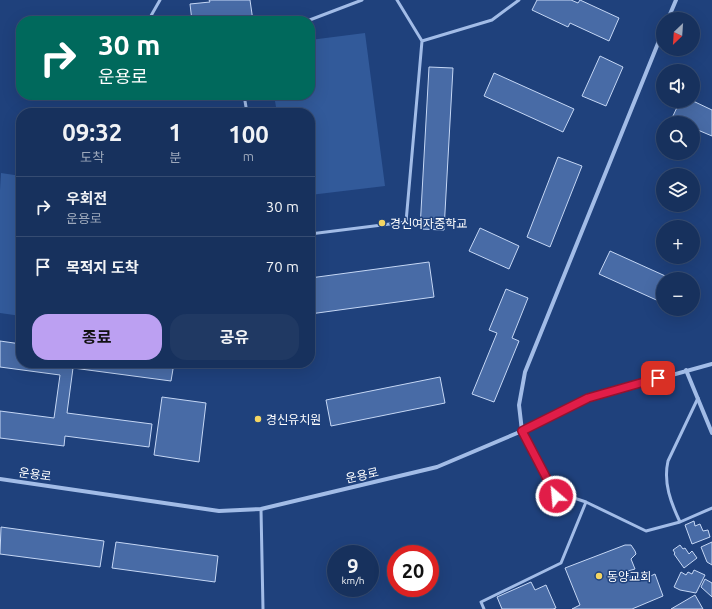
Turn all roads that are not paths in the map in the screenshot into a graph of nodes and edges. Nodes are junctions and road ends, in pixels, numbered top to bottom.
1 (160, 0) edge
2 (362, 0) edge
3 (397, 0) edge
4 (519, 0) edge
5 (676, 0) edge
6 (671, 12) edge
7 (151, 16) edge
8 (315, 18) edge
9 (422, 41) junction
10 (656, 48) edge
11 (315, 233) edge
12 (712, 364) edge
13 (686, 370) junction
14 (698, 397) junction
15 (522, 431) junction
16 (712, 433) edge
17 (0, 479) edge
18 (586, 502) junction
19 (712, 508) edge
20 (261, 509) junction
21 (680, 522) junction
22 (263, 609) edge
23 (484, 609) edge

1 - 7 lane
2 - 8 lane
3 - 9 lane
4 - 9 lane
5 - 6 street
9 - 11 lane
10 - 15 street
12 - 13 street, 운용로
13 - 14 street
13 - 15 street, 운용로
14 - 16 street
14 - 21 lane
15 - 18 lane
15 - 20 street, 운용로
17 - 20 street, 운용로
18 - 21 lane
18 - 23 lane
19 - 21 lane
20 - 22 lane

